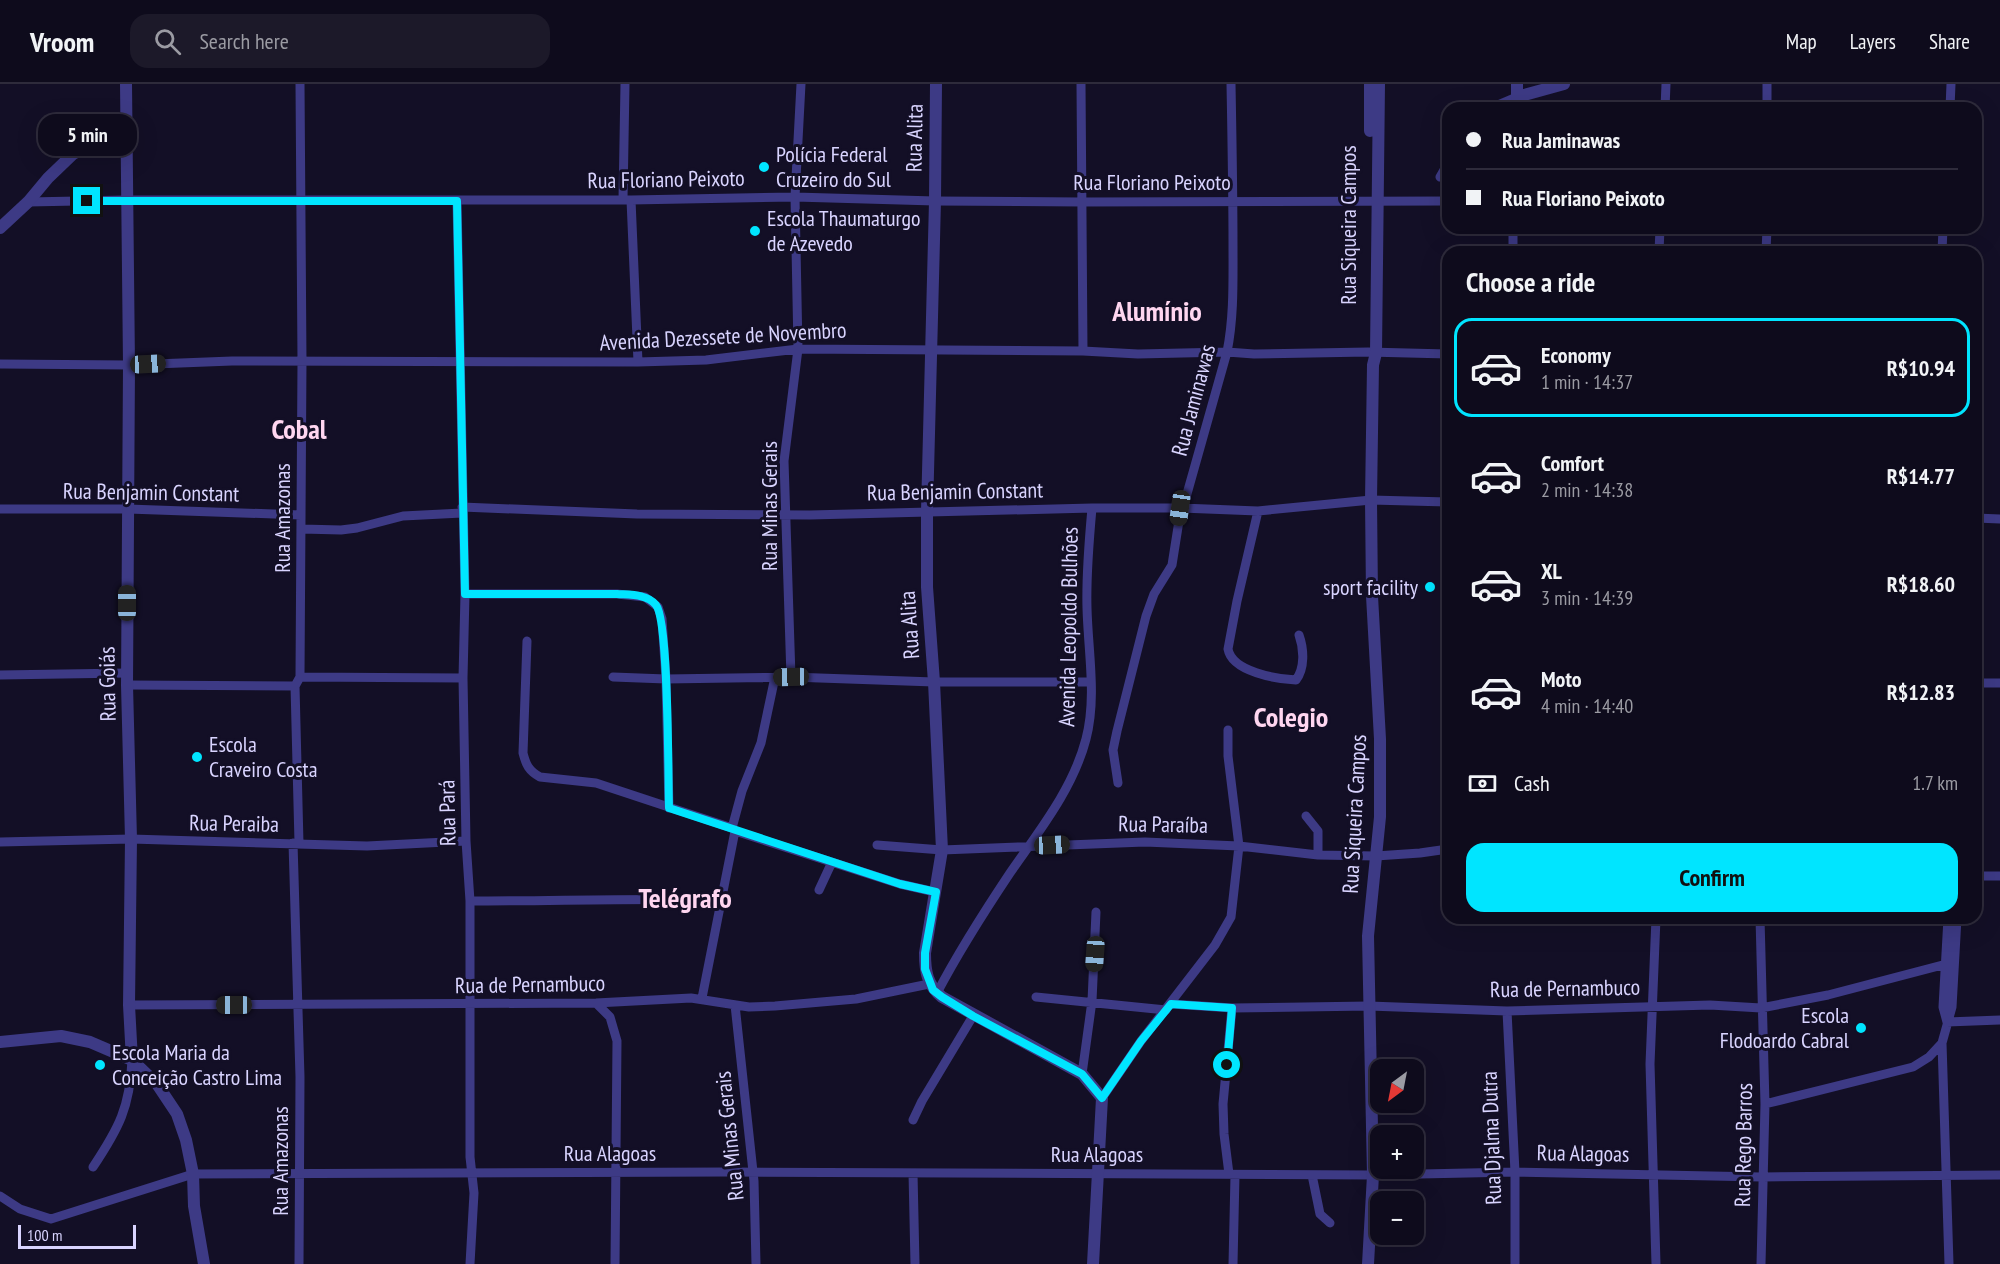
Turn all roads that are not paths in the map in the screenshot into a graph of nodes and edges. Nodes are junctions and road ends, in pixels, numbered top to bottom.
1 (126, 84) edge
2 (300, 84) edge
3 (625, 84) edge
4 (801, 84) edge
5 (936, 84) edge
6 (1081, 84) edge
7 (1231, 84) edge
8 (1370, 84) edge
9 (1379, 84) edge
10 (1517, 84) edge
11 (1564, 84) edge
12 (1666, 84) edge
13 (1767, 84) edge
14 (1951, 84) edge
15 (1517, 102) edge
16 (1519, 102) edge
17 (1665, 102) edge
18 (1767, 102) edge
19 (1950, 102) edge
20 (127, 128) junction
21 (1442, 173) edge
22 (1440, 177) dead end
23 (795, 197) junction
24 (127, 200) junction
25 (300, 200) junction
26 (627, 200) junction
27 (457, 201) junction
28 (935, 201) junction
29 (1374, 201) junction
30 (1442, 201) edge
31 (28, 202) junction
32 (1082, 202) junction
33 (1233, 202) junction
34 (0, 228) edge
35 (798, 349) junction
36 (932, 351) junction
37 (1083, 351) junction
38 (1227, 352) junction
39 (1372, 352) junction
40 (1442, 354) edge
41 (302, 361) junction
42 (460, 361) junction
43 (638, 362) junction
44 (0, 364) edge
45 (129, 365) junction
46 (1371, 500) junction
47 (1442, 502) edge
48 (1092, 508) junction
49 (1182, 508) junction
50 (0, 509) edge
51 (128, 509) junction
52 (462, 510) junction
53 (927, 511) junction
54 (1258, 511) junction
55 (787, 514) junction
56 (301, 515) junction
57 (1982, 518) edge
58 (2000, 519) edge
59 (302, 529) junction
60 (465, 594) junction
61 (1299, 635) dead end
62 (527, 641) dead end
63 (0, 675) edge
64 (614, 677) dead end
65 (775, 677) junction
66 (791, 677) junction
67 (463, 678) junction
68 (127, 679) junction
69 (666, 679) junction
70 (297, 682) junction
71 (934, 682) junction
72 (1091, 682) junction
73 (1982, 683) edge
74 (2000, 683) edge
75 (1228, 730) dead end
76 (1118, 783) dead end
77 (669, 808) junction
78 (1306, 816) dead end
79 (733, 829) junction
80 (131, 839) junction
81 (466, 841) junction
82 (0, 842) edge
83 (296, 843) junction
84 (877, 845) dead end
85 (1029, 846) junction
86 (1239, 846) junction
87 (942, 850) junction
88 (1442, 850) edge
89 (1318, 855) junction
90 (1376, 856) junction
91 (832, 862) junction
92 (1982, 876) edge
93 (2000, 876) edge
94 (819, 890) dead end
95 (936, 892) junction
96 (722, 900) junction
97 (470, 901) junction
98 (1096, 912) dead end
99 (1656, 924) edge
100 (1760, 924) edge
101 (1948, 924) edge
102 (1956, 924) edge
103 (1950, 963) junction
104 (933, 988) junction
105 (1036, 997) dead end
106 (702, 998) junction
107 (1092, 1001) junction
108 (596, 1003) junction
109 (129, 1005) junction
110 (297, 1005) junction
111 (470, 1005) junction
112 (735, 1005) junction
113 (1369, 1006) junction
114 (1651, 1006) junction
115 (1168, 1007) junction
116 (1232, 1008) junction
117 (1761, 1008) junction
118 (1507, 1011) junction
119 (973, 1016) junction
120 (2000, 1020) edge
121 (1947, 1022) junction
122 (0, 1042) edge
123 (1942, 1043) junction
124 (132, 1060) junction
125 (1082, 1074) junction
126 (1102, 1098) junction
127 (1765, 1104) junction
128 (913, 1120) dead end
129 (1371, 1125) edge
130 (93, 1167) dead end
131 (753, 1172) junction
132 (1515, 1172) junction
133 (471, 1173) junction
134 (615, 1173) junction
135 (913, 1173) junction
136 (193, 1174) junction
137 (299, 1174) junction
138 (1097, 1174) junction
139 (1232, 1174) junction
140 (1424, 1174) edge
141 (1654, 1174) junction
142 (1312, 1175) junction
143 (1370, 1175) edge
144 (2000, 1175) edge
145 (1947, 1176) junction
146 (1762, 1177) junction
147 (1372, 1179) edge
148 (0, 1196) edge
149 (1330, 1223) dead end
150 (204, 1264) edge
151 (299, 1264) edge
152 (470, 1264) edge
153 (615, 1264) edge
154 (756, 1264) edge
155 (915, 1264) edge
156 (1093, 1264) edge
157 (1233, 1264) edge
158 (1368, 1264) edge
159 (1515, 1264) edge
160 (1656, 1264) edge
161 (1761, 1264) edge
162 (1949, 1264) edge

1 - 20 street, Rua Goiás
2 - 25 street, Rua Amazonas
3 - 26 street
4 - 23 street, Rua Minas Gerais
5 - 28 street, Rua Alita
6 - 32 street
7 - 33 street, Rua Jaminawas
8 - 29 street, Rua Siqueira Campos
9 - 29 street, Rua Siqueira Campos
10 - 15 street
11 - 16 street
12 - 17 street
13 - 18 street
14 - 19 street
20 - 24 street, Rua Goiás
20 - 31 street
21 - 22 street
23 - 26 street, Rua Floriano Peixoto
23 - 28 street, Rua Floriano Peixoto
23 - 35 street, Rua Minas Gerais
24 - 25 street, Rua Floriano Peixoto
24 - 31 street, Rua Floriano Peixoto
24 - 45 street, Rua Goiás
25 - 27 street, Rua Floriano Peixoto
25 - 41 street, Rua Amazonas
26 - 27 street, Rua Floriano Peixoto
26 - 43 street
27 - 42 street, Rua Pará
28 - 32 street, Rua Floriano Peixoto
28 - 36 street, Rua Alita
29 - 30 street, Rua Floriano Peixoto
29 - 33 street, Rua Floriano Peixoto
29 - 39 street, Rua Siqueira Campos
31 - 34 street
32 - 33 street, Rua Floriano Peixoto
32 - 37 street
33 - 38 street, Rua Jaminawas
35 - 36 street, Avenida Dezessete de Novembro
35 - 43 street, Avenida Dezessete de Novembro
35 - 55 street, Rua Minas Gerais
36 - 37 street, Avenida Dezessete de Novembro
36 - 53 street, Rua Alita
37 - 38 street, Avenida Dezessete de Novembro
38 - 39 street, Avenida Dezessete de Novembro
38 - 49 street, Rua Jaminawas
39 - 40 street, Avenida Dezessete de Novembro
39 - 46 street, Rua Siqueira Campos
41 - 42 street, Avenida Dezessete de Novembro
41 - 45 street, Avenida Dezessete de Novembro
41 - 56 street, Rua Amazonas
42 - 43 street, Avenida Dezessete de Novembro
42 - 52 street, Rua Pará
44 - 45 street, Avenida Dezessete de Novembro
45 - 51 street, Rua Goiás
46 - 47 street, Rua Benjamin Constant
46 - 54 street, Rua Benjamin Constant
46 - 90 street, Rua Siqueira Campos
48 - 49 street, Rua Benjamin Constant
48 - 53 street, Rua Benjamin Constant
48 - 72 street, Avenida Leopoldo Bulhões
49 - 54 street, Rua Benjamin Constant
49 - 76 street, Rua Jaminawas
50 - 51 street, Rua Benjamin Constant
51 - 56 street, Rua Benjamin Constant
51 - 68 street, Rua Goiás
52 - 55 street, Rua Benjamin Constant
52 - 59 street, Rua Benjamin Constant
52 - 60 street, Rua Pará
53 - 55 street, Rua Benjamin Constant
53 - 71 street, Rua Alita
54 - 61 street
55 - 66 street, Rua Minas Gerais
56 - 59 street, Rua Amazonas
57 - 58 street
59 - 70 street, Rua Amazonas
60 - 67 street, Rua Pará
60 - 69 street
62 - 77 street
63 - 68 street
64 - 69 street
65 - 66 street
65 - 69 street
65 - 79 street
66 - 71 street
67 - 70 street
67 - 81 street, Rua Pará
68 - 70 street
68 - 80 street, Rua Goiás
69 - 77 street
70 - 83 street, Rua Amazonas
71 - 72 street
71 - 87 street, Rua Alita
72 - 85 street, Avenida Leopoldo Bulhões
73 - 74 street
75 - 86 street
77 - 79 street
78 - 89 street
79 - 91 street
79 - 96 street
80 - 82 street, Rua Peraiba
80 - 83 street, Rua Peraiba
80 - 109 street, Rua Goiás
81 - 83 street, Rua Peraiba
81 - 97 street, Rua Pará
83 - 110 street, Rua Amazonas
84 - 87 street, Rua Paraíba
85 - 86 street, Rua Paraíba
85 - 87 street, Rua Paraíba
85 - 104 street, Avenida Leopoldo Bulhões
86 - 89 street, Rua Paraíba
86 - 115 street
87 - 95 street, Rua Alita
88 - 90 street, Rua Paraíba
89 - 90 street, Rua Paraíba
90 - 113 street, Rua Siqueira Campos
91 - 94 street
91 - 95 street
92 - 93 street
95 - 104 street, Rua Alita
96 - 97 street
96 - 106 street
97 - 111 street, Rua Pará
98 - 107 street
99 - 114 street
100 - 117 street, Rua Rego Barros
101 - 103 street
102 - 103 street
103 - 117 street, Rua de Pernambuco
103 - 121 street
104 - 112 street, Rua de Pernambuco
104 - 119 street
105 - 107 street, Rua de Pernambuco
106 - 108 street, Rua de Pernambuco
106 - 112 street, Rua de Pernambuco
107 - 115 street, Rua de Pernambuco
107 - 125 street
108 - 111 street, Rua de Pernambuco
108 - 134 street
109 - 110 street, Rua de Pernambuco
109 - 124 street, Rua Goiás
110 - 111 street, Rua de Pernambuco
110 - 137 street, Rua Amazonas
111 - 133 street, Rua Pará
112 - 131 street, Rua Minas Gerais
113 - 116 street, Rua de Pernambuco
113 - 118 street, Rua de Pernambuco
113 - 129 street, Rua Siqueira Campos
114 - 117 street, Rua de Pernambuco
114 - 118 street, Rua de Pernambuco
114 - 141 street
115 - 116 street, Rua de Pernambuco
115 - 126 street
116 - 139 street
117 - 127 street, Rua Rego Barros
118 - 132 street, Rua Djalma Dutra
119 - 125 street
119 - 128 street
120 - 121 street
121 - 123 street
122 - 124 street
123 - 127 street
123 - 145 street
124 - 130 street, Rua Goiás
124 - 136 street
125 - 126 street
126 - 138 street
127 - 146 street, Rua Rego Barros
131 - 134 street, Rua Alagoas
131 - 135 street, Rua Alagoas
131 - 154 street, Rua Minas Gerais
132 - 140 street, Rua Alagoas
132 - 141 street, Rua Alagoas
132 - 159 street, Rua Djalma Dutra
133 - 134 street, Rua Alagoas
133 - 137 street, Rua Alagoas
133 - 152 street, Rua Pará
134 - 153 street
135 - 138 street, Rua Alagoas
135 - 155 street
136 - 137 street, Rua Alagoas
136 - 148 street, Rua Alagoas
136 - 150 street
137 - 151 street, Rua Amazonas
138 - 139 street, Rua Alagoas
138 - 156 street
139 - 142 street, Rua Alagoas
139 - 157 street
141 - 146 street, Rua Alagoas
141 - 160 street
142 - 143 street, Rua Alagoas
142 - 149 street
144 - 145 street, Rua Alagoas
145 - 146 street, Rua Alagoas
145 - 162 street
146 - 161 street, Rua Rego Barros
147 - 158 street, Rua Siqueira Campos

